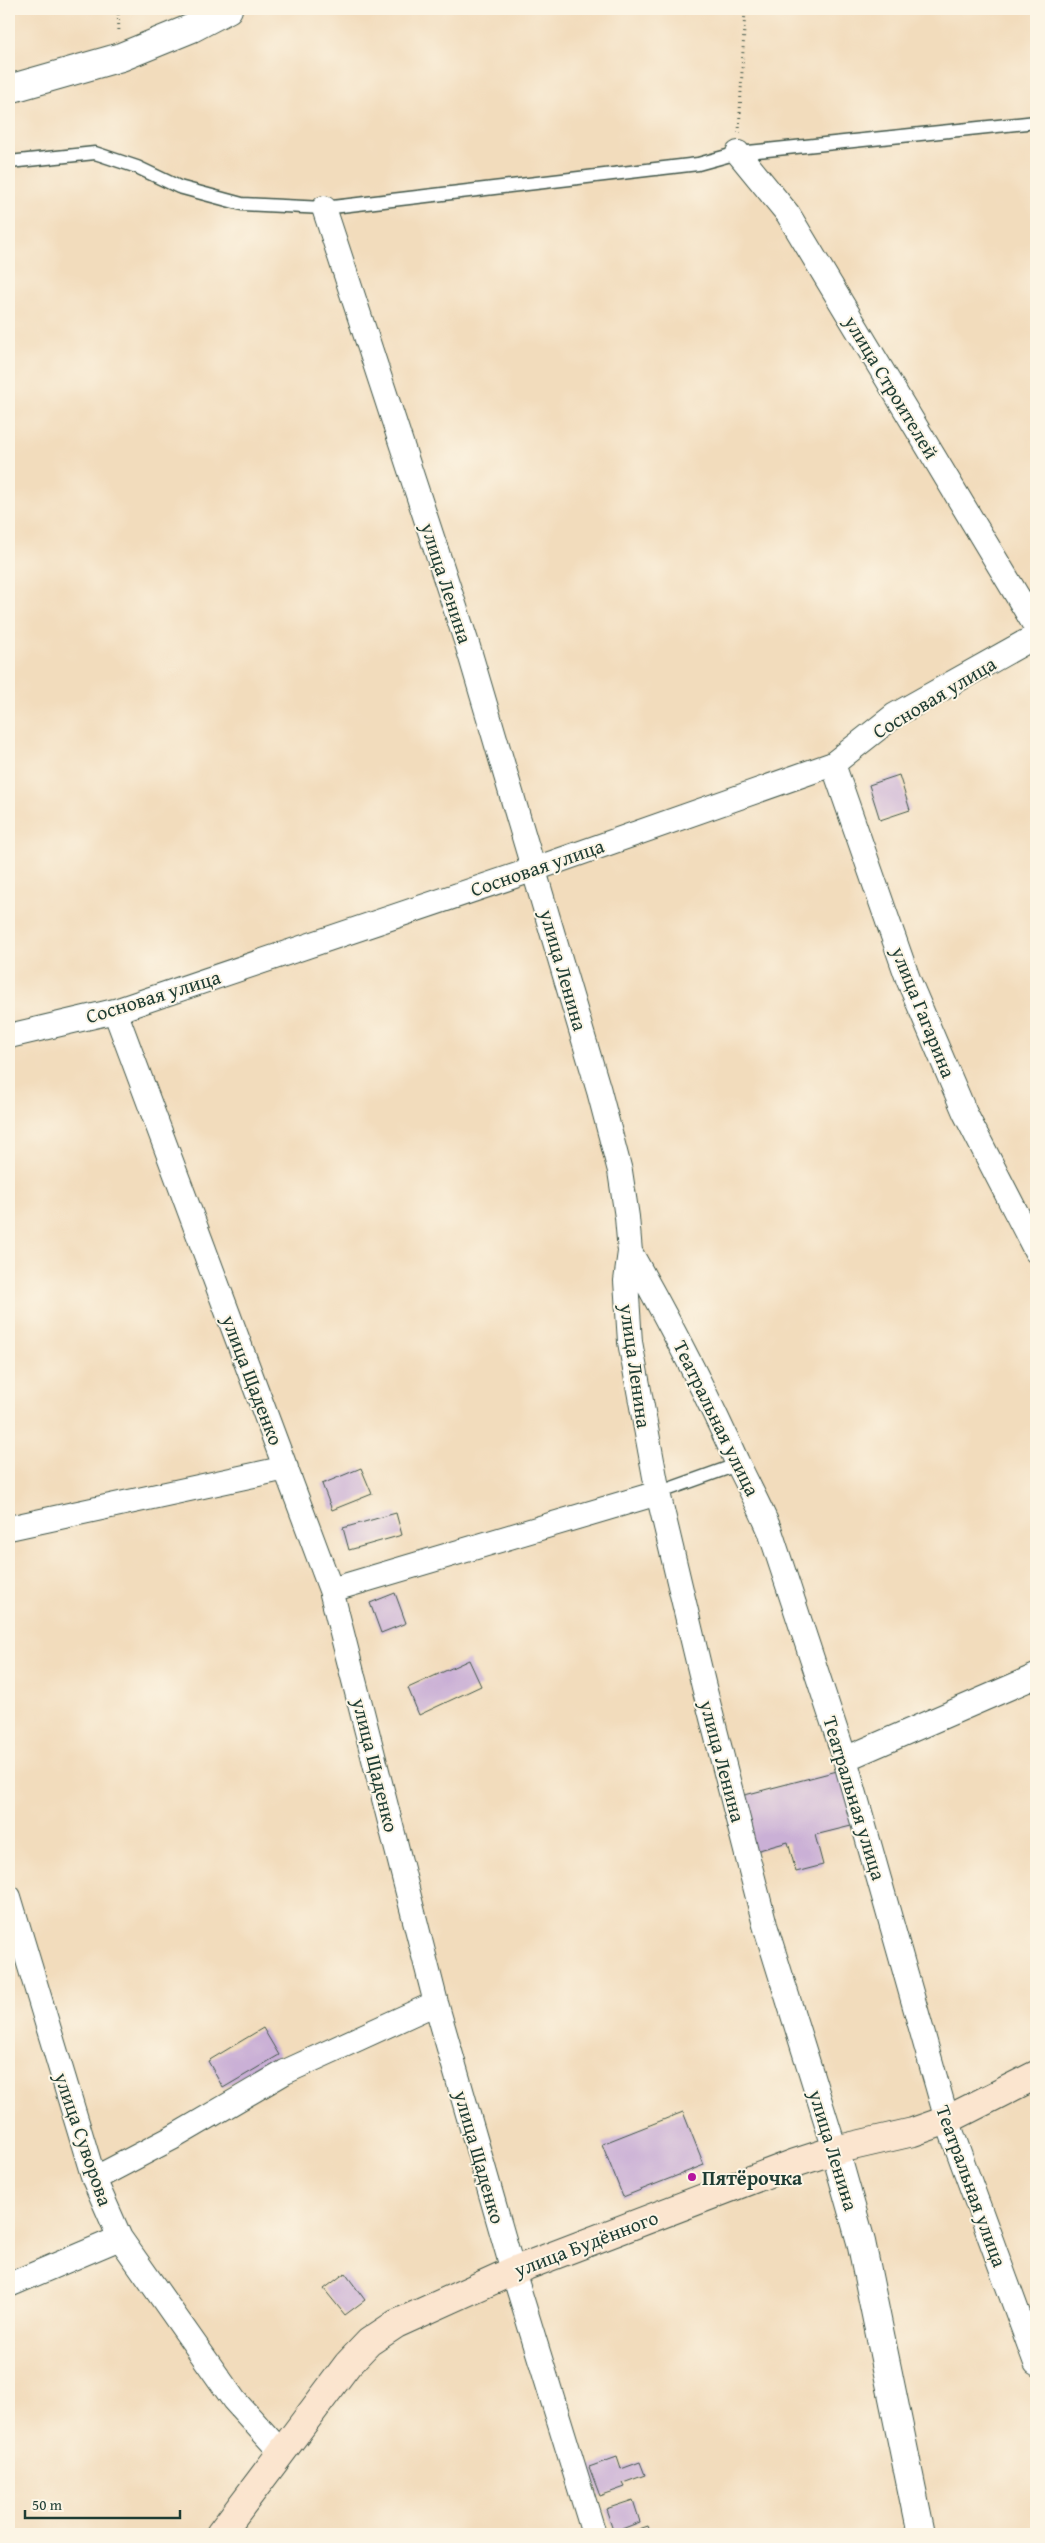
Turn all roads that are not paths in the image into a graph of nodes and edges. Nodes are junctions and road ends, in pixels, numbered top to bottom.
1 (228, 9) edge
2 (9, 89) edge
3 (1036, 122) edge
4 (738, 153) junction
5 (9, 162) edge
6 (324, 208) junction
7 (1036, 627) edge
8 (1036, 636) edge
9 (833, 764) junction
10 (535, 869) junction
11 (115, 1011) junction
12 (9, 1036) edge
13 (1036, 1251) edge
14 (630, 1252) junction
15 (739, 1464) junction
16 (286, 1468) junction
17 (658, 1493) junction
18 (9, 1528) edge
19 (331, 1590) junction
20 (1036, 1676) edge
21 (845, 1759) junction
22 (9, 1897) edge
23 (436, 2003) junction
24 (1036, 2075) edge
25 (947, 2120) junction
26 (835, 2150) junction
27 (94, 2179) junction
28 (120, 2238) junction
29 (513, 2271) junction
30 (9, 2285) edge
31 (1036, 2363) edge
32 (280, 2452) junction
33 (220, 2534) edge
34 (594, 2534) edge
35 (921, 2534) edge

1 - 2 street
3 - 4 lane
4 - 6 lane
4 - 7 street, улица Строителей
5 - 6 lane
6 - 10 street, улица Ленина
8 - 9 street, Сосновая улица
9 - 10 street, Сосновая улица
9 - 13 street, улица Гагарина
10 - 11 street, Сосновая улица
10 - 14 street, улица Ленина
11 - 12 street, Сосновая улица
11 - 16 street, улица Щаденко
14 - 15 street, Театральная улица
14 - 17 street, улица Ленина
15 - 17 lane
15 - 21 street, Театральная улица
16 - 18 street
16 - 19 street, улица Щаденко
17 - 19 street
17 - 26 street, улица Ленина
19 - 23 street, улица Щаденко
20 - 21 street
21 - 25 street, Театральная улица
22 - 27 street, улица Суворова
23 - 27 street
23 - 29 street, улица Щаденко
24 - 25 main road, улица Будённого
25 - 26 main road, улица Будённого
25 - 31 street, Театральная улица
26 - 29 main road, улица Будённого
26 - 35 street, улица Ленина
27 - 28 street, улица Суворова
28 - 30 street
28 - 32 street, улица Суворова
29 - 32 main road, улица Будённого
29 - 34 street, улица Щаденко
32 - 33 main road, улица Будённого

